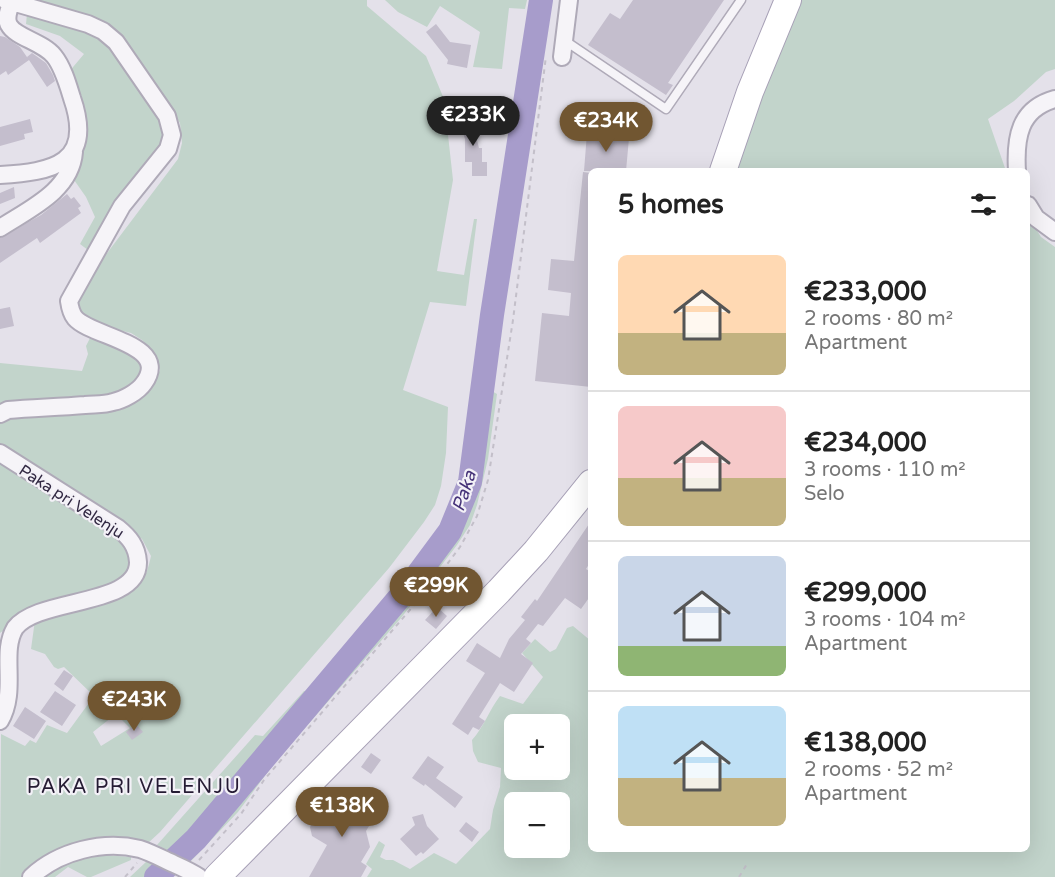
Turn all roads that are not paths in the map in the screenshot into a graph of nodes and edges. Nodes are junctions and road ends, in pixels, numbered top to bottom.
1 (569, 0) edge
2 (741, 0) edge
3 (788, 0) edge
4 (8, 2) edge
5 (4, 27) edge
6 (557, 50) joint
7 (1055, 99) edge
8 (74, 148) junction
9 (724, 168) edge
10 (1017, 168) edge
11 (0, 175) edge
12 (1030, 208) edge
13 (0, 228) edge
14 (1055, 232) edge
15 (0, 414) edge
16 (0, 453) edge
17 (588, 487) edge
18 (0, 721) edge
19 (192, 873) edge
20 (31, 877) edge
21 (217, 877) edge

1 - 6 street
2 - 6 lane
3 - 9 main road
4 - 5 street
4 - 15 street
5 - 8 street
7 - 10 street
8 - 11 street
8 - 13 street
12 - 14 street
16 - 18 street, Paka pri Velenju
17 - 21 main road
19 - 20 street

